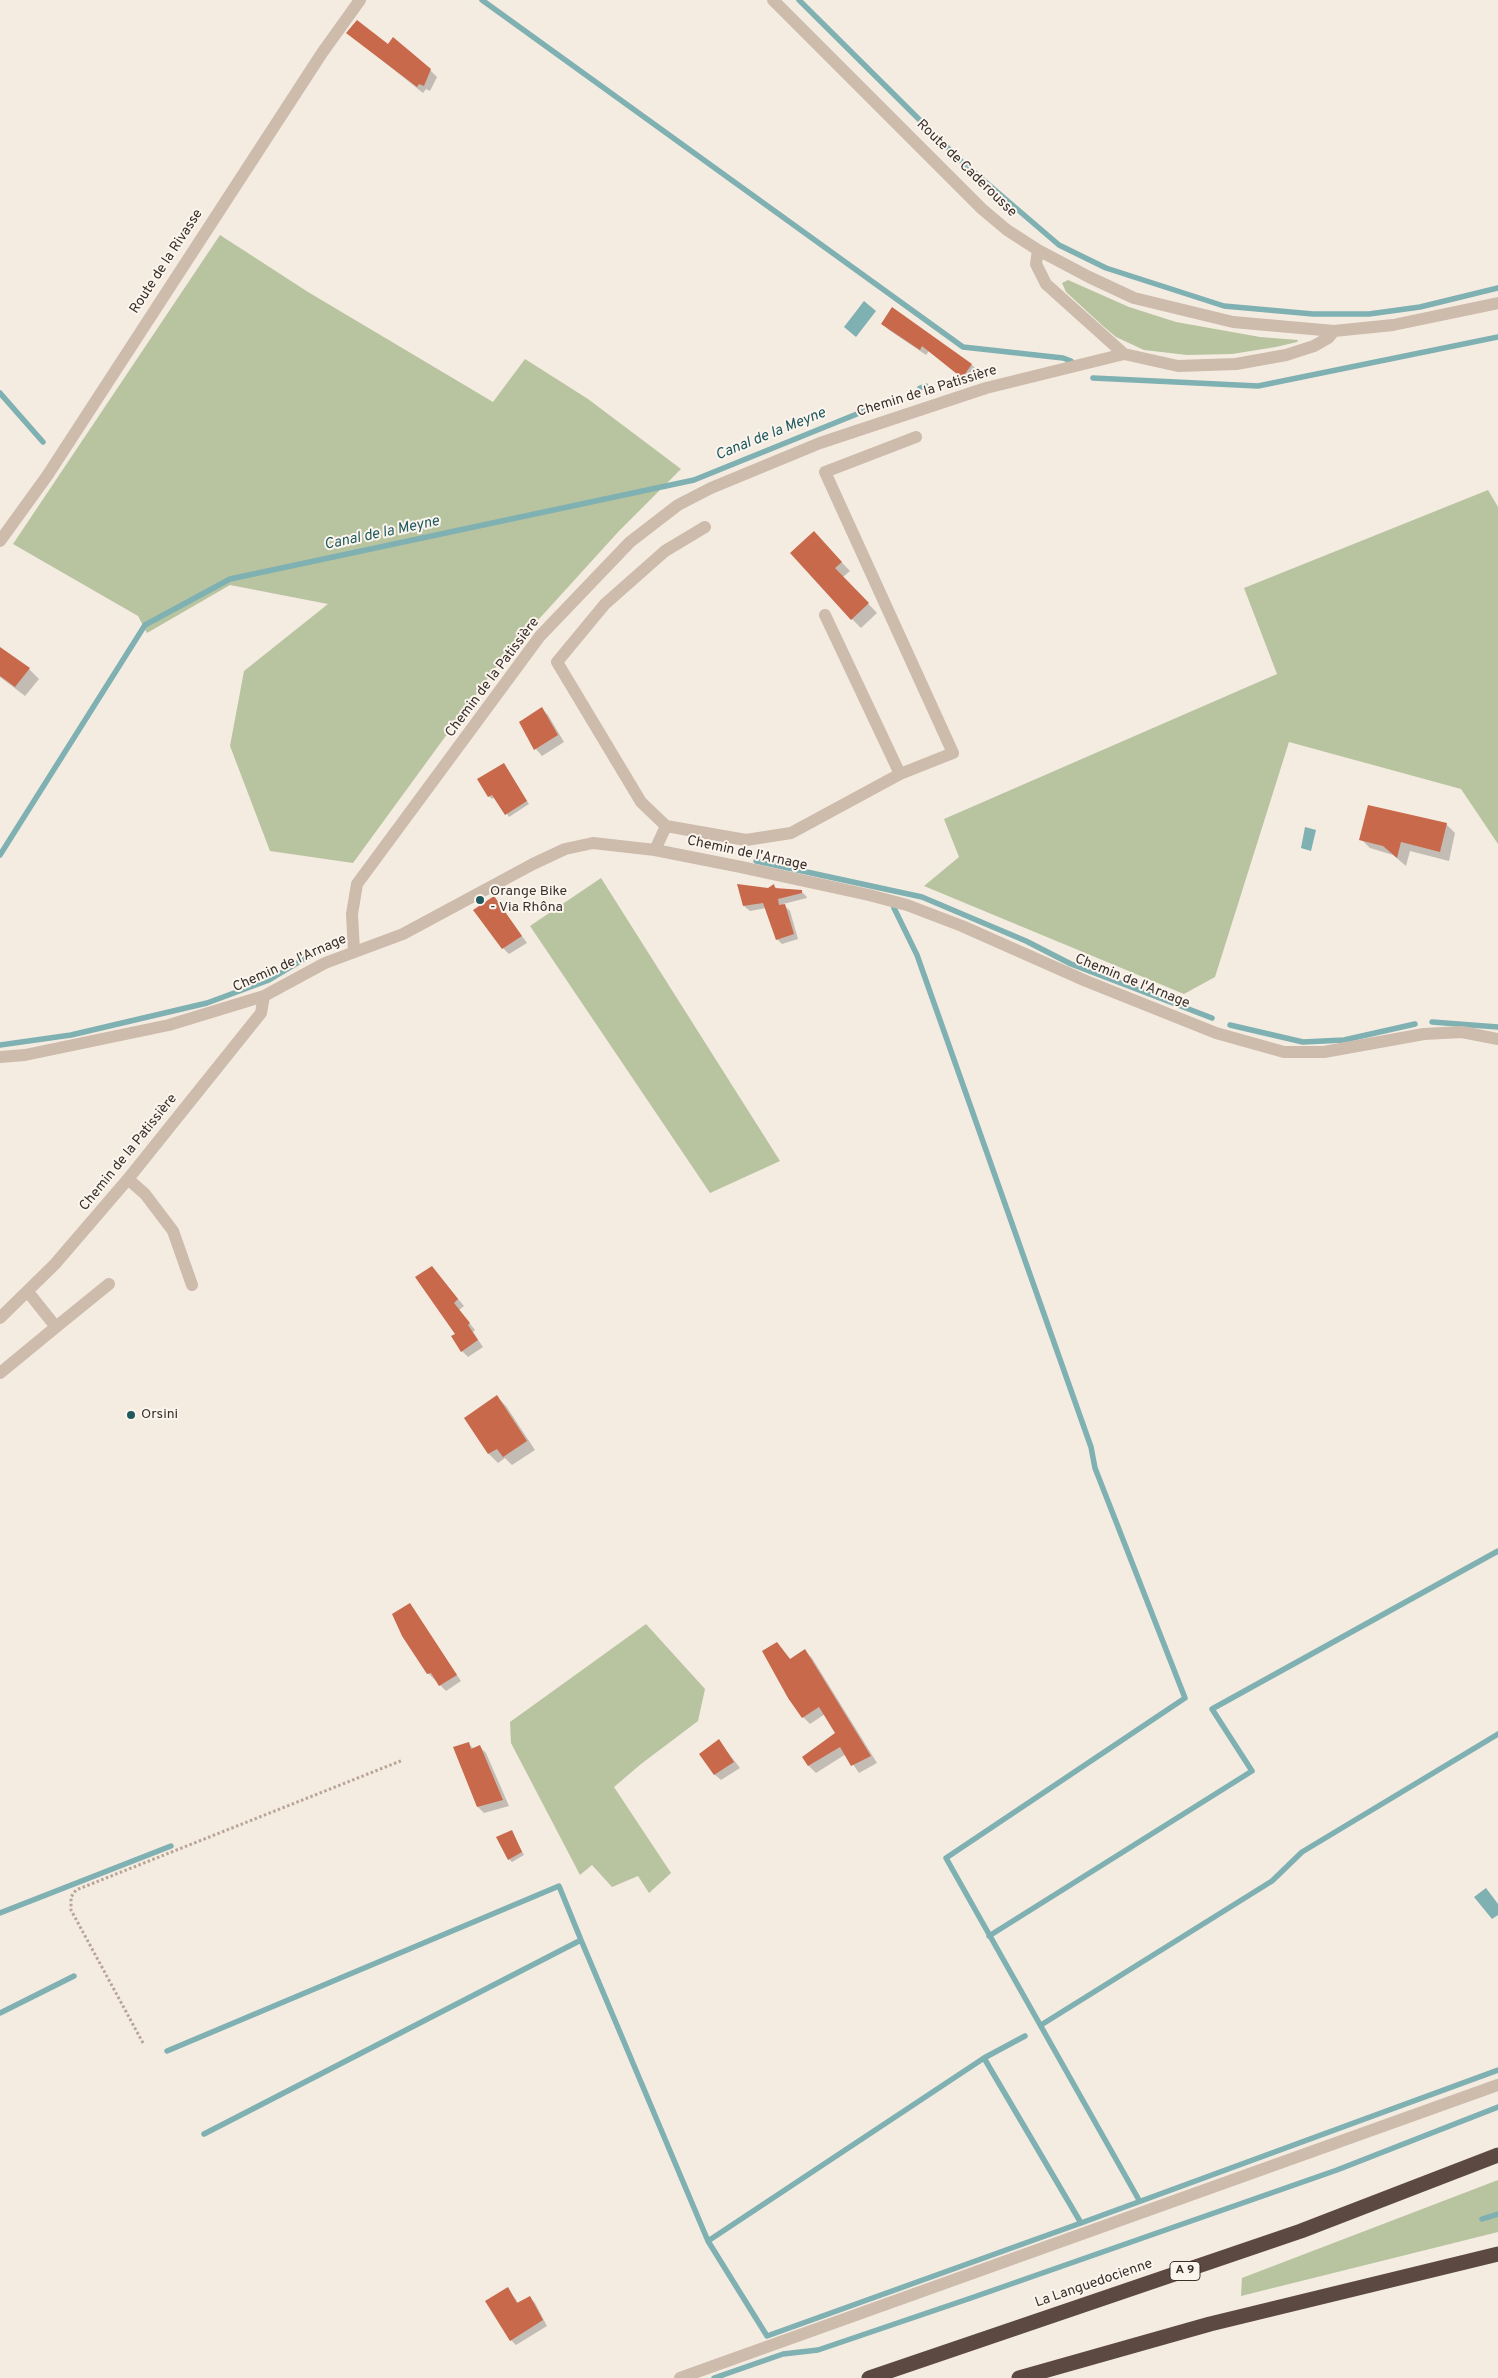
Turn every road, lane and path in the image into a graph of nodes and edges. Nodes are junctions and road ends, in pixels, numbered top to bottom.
1 (360, 0) edge
2 (773, 0) edge
3 (1038, 250) junction
4 (1498, 303) edge
5 (1334, 331) junction
6 (1124, 354) junction
7 (916, 438) dead end
8 (705, 527) dead end
9 (0, 541) edge
10 (825, 615) dead end
11 (900, 774) junction
12 (666, 826) junction
13 (655, 850) junction
14 (354, 951) junction
15 (264, 996) junction
16 (1498, 1039) edge
17 (0, 1057) edge
18 (128, 1179) junction
19 (109, 1284) dead end
20 (192, 1286) dead end
21 (28, 1292) junction
22 (0, 1318) edge
23 (56, 1327) junction
24 (0, 1373) edge
25 (403, 1760) dead end
26 (143, 2044) dead end
27 (1498, 2085) edge
28 (1498, 2155) edge
29 (1498, 2254) edge
30 (680, 2378) edge
31 (868, 2378) edge
32 (1019, 2378) edge

1 - 9 street, Route de la Rivasse
2 - 3 street, Route de Caderousse
3 - 5 street, Route de Caderousse
3 - 6 street
4 - 5 street, Route de Caderousse
5 - 6 street, Chemin de la Patissière
6 - 14 street, Chemin de la Patissière
7 - 11 street
8 - 12 street
10 - 11 street
11 - 12 street
12 - 13 street
13 - 14 street, Chemin de l'Arnage
13 - 16 street, Chemin de l'Arnage
14 - 15 street, Chemin de l'Arnage
15 - 17 street, Chemin de l'Arnage
15 - 18 street, Chemin de la Patissière
18 - 20 street
18 - 21 street, Chemin de la Patissière
19 - 23 street
21 - 22 street, Chemin de la Patissière
21 - 23 street
23 - 24 street
25 - 26 path
27 - 30 street
28 - 31 highway, La Languedocienne / A 9
29 - 32 highway

